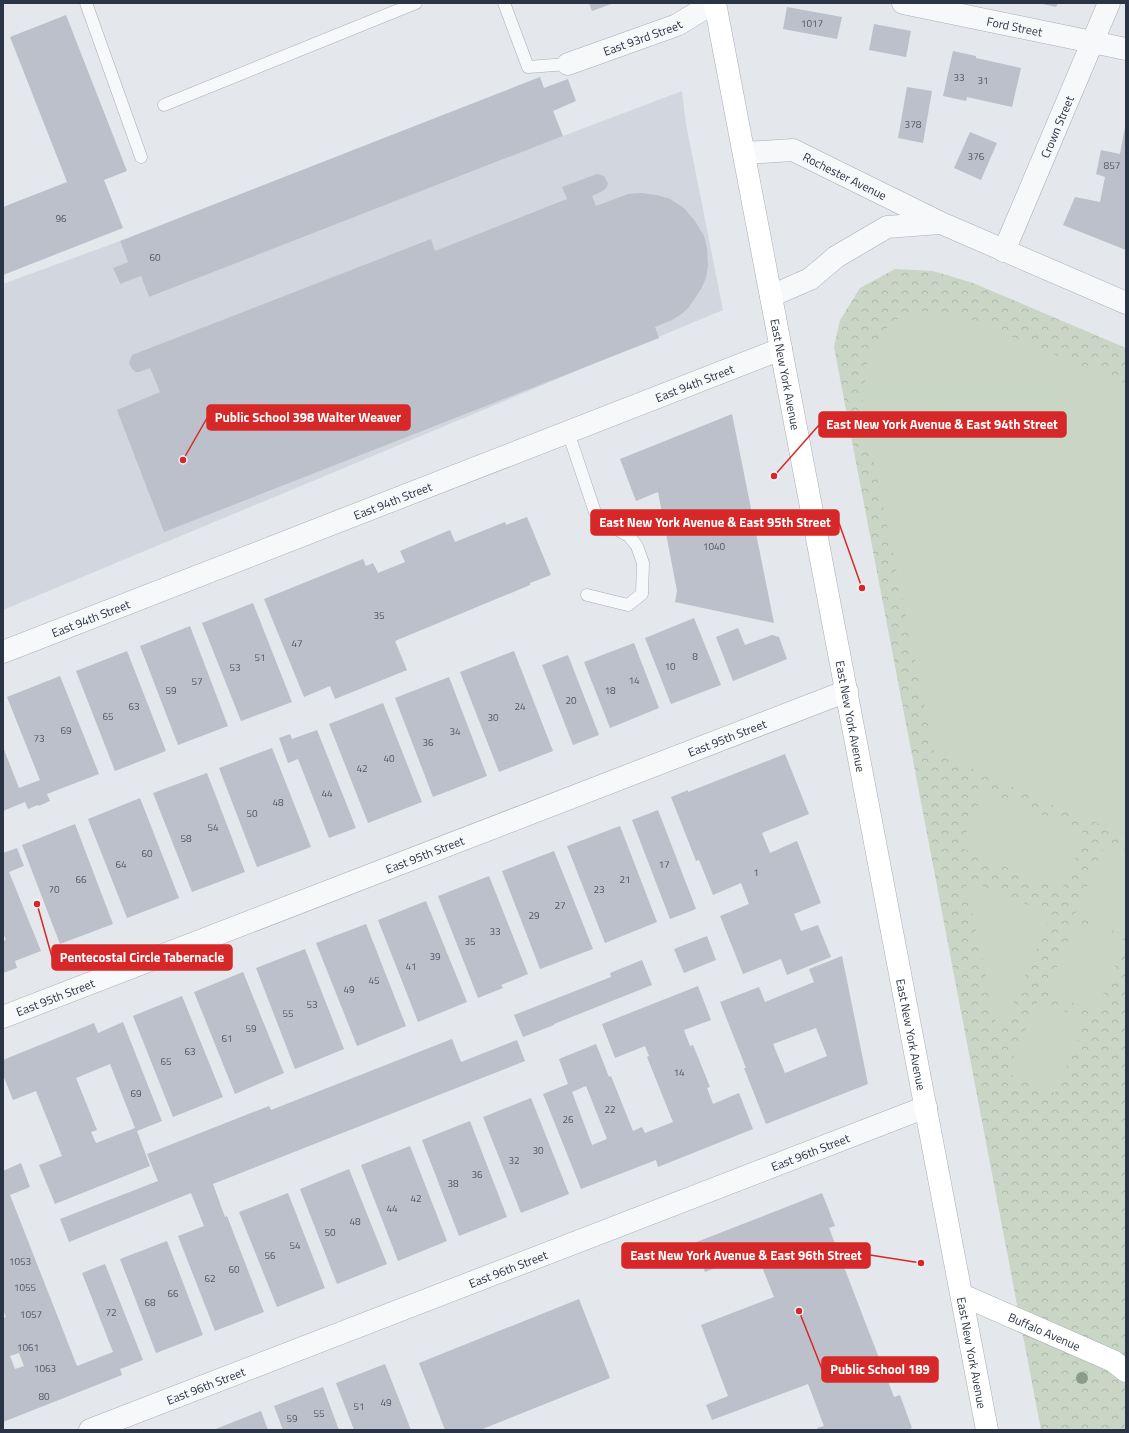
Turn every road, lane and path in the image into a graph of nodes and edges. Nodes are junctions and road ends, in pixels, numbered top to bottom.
1 (86, 3) edge
2 (416, 3) edge
3 (504, 3) edge
4 (714, 3) edge
5 (903, 3) edge
6 (1108, 3) edge
7 (1092, 42) junction
8 (1126, 49) edge
9 (568, 64) joint
10 (164, 105) dead end
11 (744, 153) junction
12 (141, 157) dead end
13 (941, 223) junction
14 (1004, 251) junction
15 (771, 296) junction
16 (1126, 303) edge
17 (781, 349) junction
18 (568, 432) junction
19 (587, 595) dead end
20 (3, 652) edge
21 (847, 691) junction
22 (3, 1017) edge
23 (926, 1107) junction
24 (962, 1295) junction
25 (1126, 1371) edge
26 (90, 1430) edge
27 (988, 1430) edge

1 - 12 lane
2 - 10 lane
3 - 9 lane
4 - 9 street, East 93rd Street
4 - 11 main road, East New York Avenue
5 - 7 street, Ford Street
6 - 7 street, Crown Street
7 - 8 street, Ford Street
7 - 14 street, Crown Street
11 - 13 street, Rochester Avenue
11 - 15 main road, East New York Avenue
13 - 14 street, Rochester Avenue
13 - 15 street, Rochester Avenue
14 - 16 street, Rochester Avenue
15 - 17 main road, East New York Avenue
17 - 18 street, East 94th Street
17 - 21 main road, East New York Avenue
18 - 19 lane
18 - 20 street, East 94th Street
21 - 22 street, East 95th Street
21 - 23 main road, East New York Avenue
23 - 24 main road, East New York Avenue
23 - 26 street, East 96th Street
24 - 25 main road, Buffalo Avenue
24 - 27 main road, East New York Avenue

